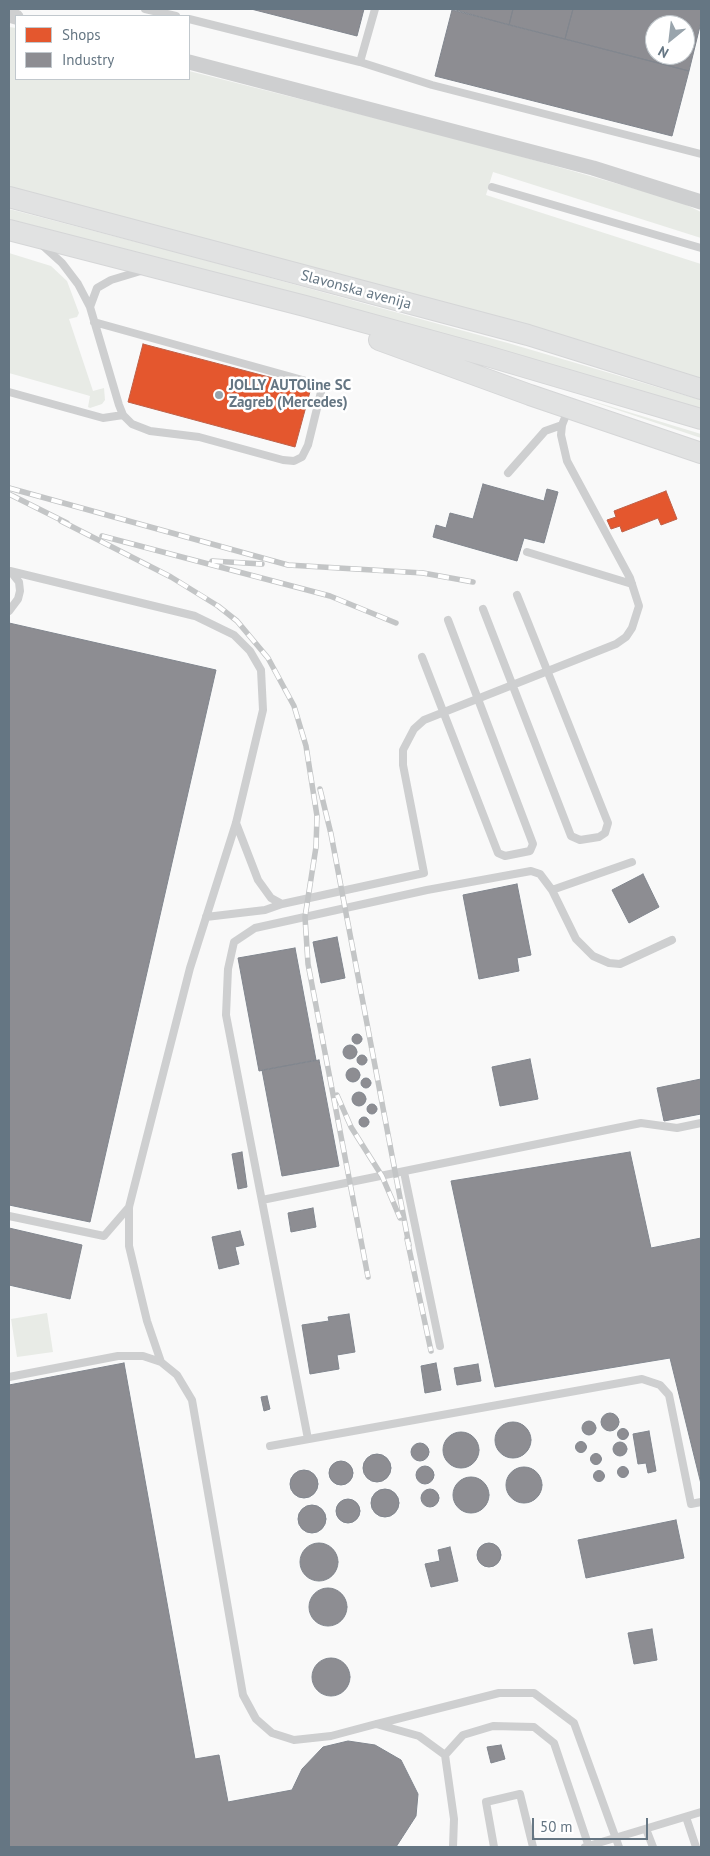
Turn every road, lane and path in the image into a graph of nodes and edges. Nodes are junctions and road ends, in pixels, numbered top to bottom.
1 (145, 9) edge
2 (375, 9) edge
3 (172, 15) edge
4 (190, 20) edge
5 (190, 62) edge
6 (360, 62) junction
7 (701, 154) edge
8 (492, 187) dead end
9 (9, 197) edge
10 (701, 202) edge
11 (9, 230) edge
12 (33, 236) junction
13 (701, 248) edge
14 (156, 267) junction
15 (305, 306) junction
16 (90, 307) junction
17 (94, 322) junction
18 (701, 390) edge
19 (9, 392) edge
20 (123, 415) junction
21 (565, 417) junction
22 (701, 419) edge
23 (701, 453) edge
24 (508, 473) dead end
25 (527, 552) dead end
26 (10, 570) edge
27 (632, 584) junction
28 (517, 595) dead end
29 (483, 609) dead end
30 (9, 610) edge
31 (448, 620) dead end
32 (422, 658) dead end
33 (548, 671) junction
34 (514, 686) junction
35 (478, 699) junction
36 (444, 712) junction
37 (236, 823) junction
38 (632, 862) dead end
39 (552, 890) junction
40 (282, 904) junction
41 (206, 917) junction
42 (672, 940) dead end
43 (701, 1124) edge
44 (404, 1172) junction
45 (262, 1200) junction
46 (129, 1207) junction
47 (9, 1216) edge
48 (440, 1346) dead end
49 (162, 1362) junction
50 (9, 1377) edge
51 (308, 1439) junction
52 (270, 1446) dead end
53 (701, 1502) edge
54 (376, 1724) junction
55 (445, 1755) junction
56 (701, 1812) edge
57 (686, 1817) junction
58 (646, 1829) junction
59 (616, 1838) junction
60 (453, 1847) edge
61 (494, 1847) edge
62 (533, 1847) edge
63 (588, 1847) edge
64 (619, 1847) edge
65 (653, 1847) edge
66 (696, 1847) edge

1 - 3 lane
2 - 6 lane
4 - 6 lane
5 - 10 street
6 - 7 lane
8 - 13 lane
9 - 18 main road, Slavonska avenija
11 - 12 main road, Slavonska avenija
12 - 14 main road, Slavonska avenija
12 - 16 lane
14 - 15 main road, Slavonska avenija
14 - 16 lane
15 - 21 main road
15 - 22 main road, Slavonska avenija
16 - 17 lane
17 - 20 lane
17 - 20 lane
19 - 20 lane
21 - 23 main road
21 - 24 lane
21 - 27 lane
25 - 27 lane
26 - 30 lane
26 - 37 lane
27 - 33 lane
28 - 33 lane
29 - 34 lane
31 - 35 lane
32 - 36 lane
33 - 34 lane
33 - 34 lane
34 - 35 lane
35 - 36 lane
35 - 36 lane
36 - 40 lane
37 - 40 lane
37 - 41 lane
38 - 39 lane
39 - 42 lane
39 - 45 lane
40 - 41 lane
41 - 46 lane
43 - 44 lane
44 - 45 lane
44 - 48 lane
45 - 51 lane
46 - 47 lane
46 - 49 lane
49 - 50 lane
49 - 54 lane
51 - 52 lane
51 - 53 lane
54 - 55 lane
54 - 59 lane
55 - 60 lane
55 - 63 lane
56 - 57 lane
57 - 58 lane
57 - 66 lane
58 - 59 lane
58 - 65 lane
59 - 63 lane
59 - 64 lane
61 - 62 lane

